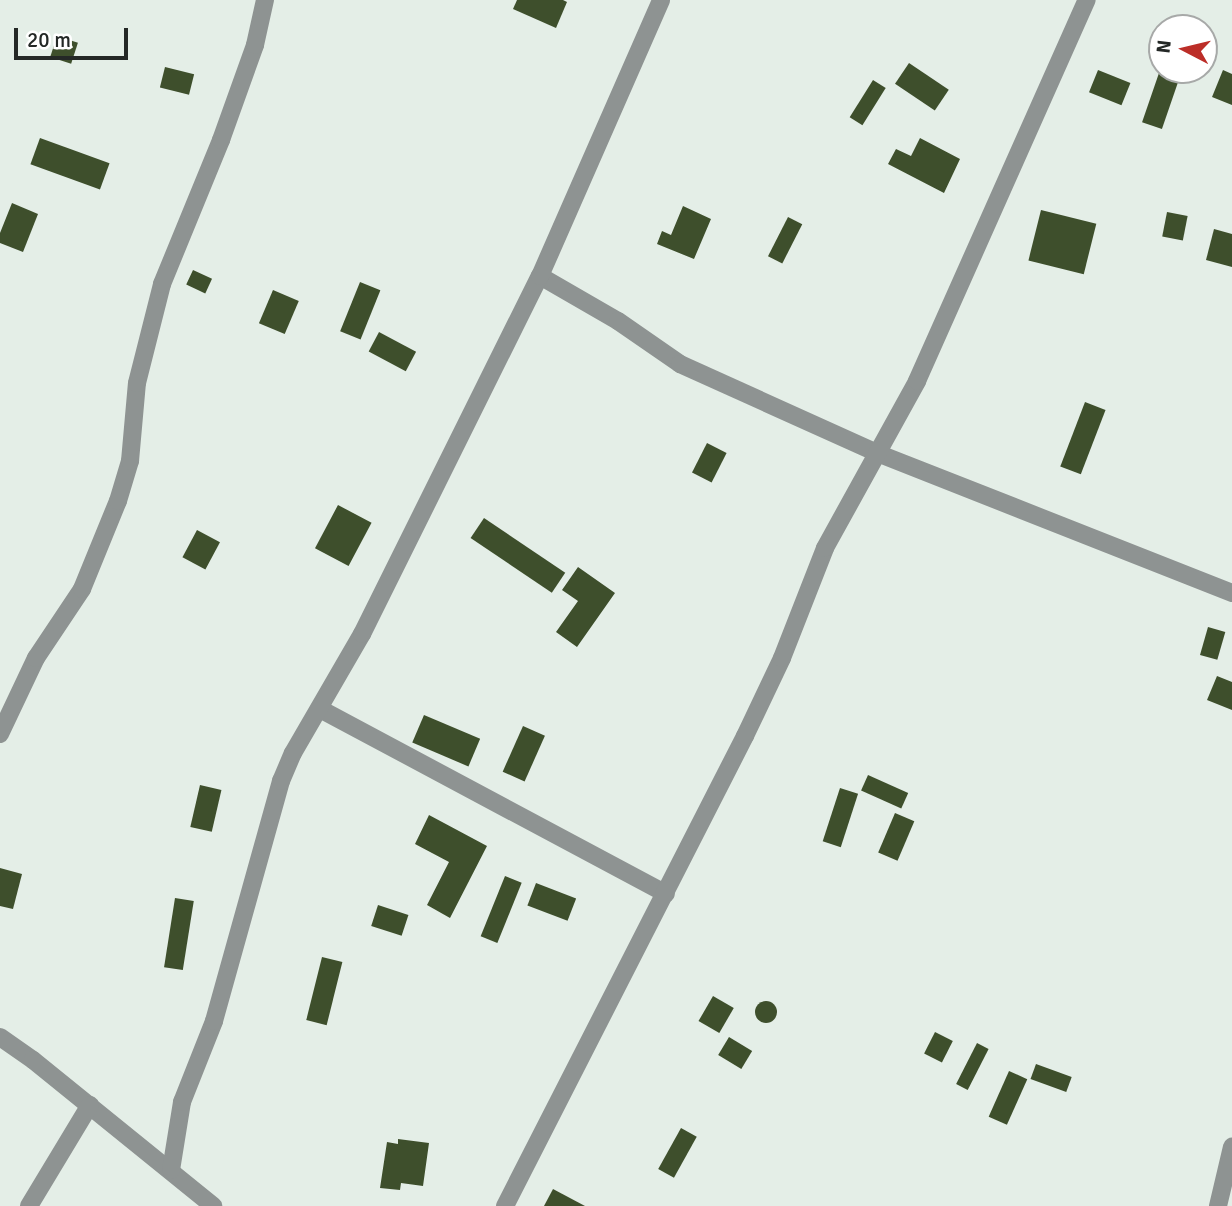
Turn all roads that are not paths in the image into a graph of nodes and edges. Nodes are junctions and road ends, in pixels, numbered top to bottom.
1 (265, 0) edge
2 (661, 0) edge
3 (1087, 0) edge
4 (540, 276) junction
5 (877, 453) junction
6 (1232, 593) edge
7 (320, 709) junction
8 (0, 734) edge
9 (666, 894) junction
10 (0, 1037) edge
11 (89, 1105) junction
12 (1232, 1147) edge
13 (171, 1170) junction
14 (29, 1206) edge
15 (213, 1206) edge
16 (505, 1206) edge
17 (1218, 1206) edge

1 - 8 street
2 - 4 street
3 - 5 street
4 - 5 street
4 - 7 street
5 - 6 street
5 - 9 street
7 - 9 street
7 - 13 street
9 - 16 street
10 - 11 street
11 - 13 street
11 - 14 street
12 - 17 street
13 - 15 street

